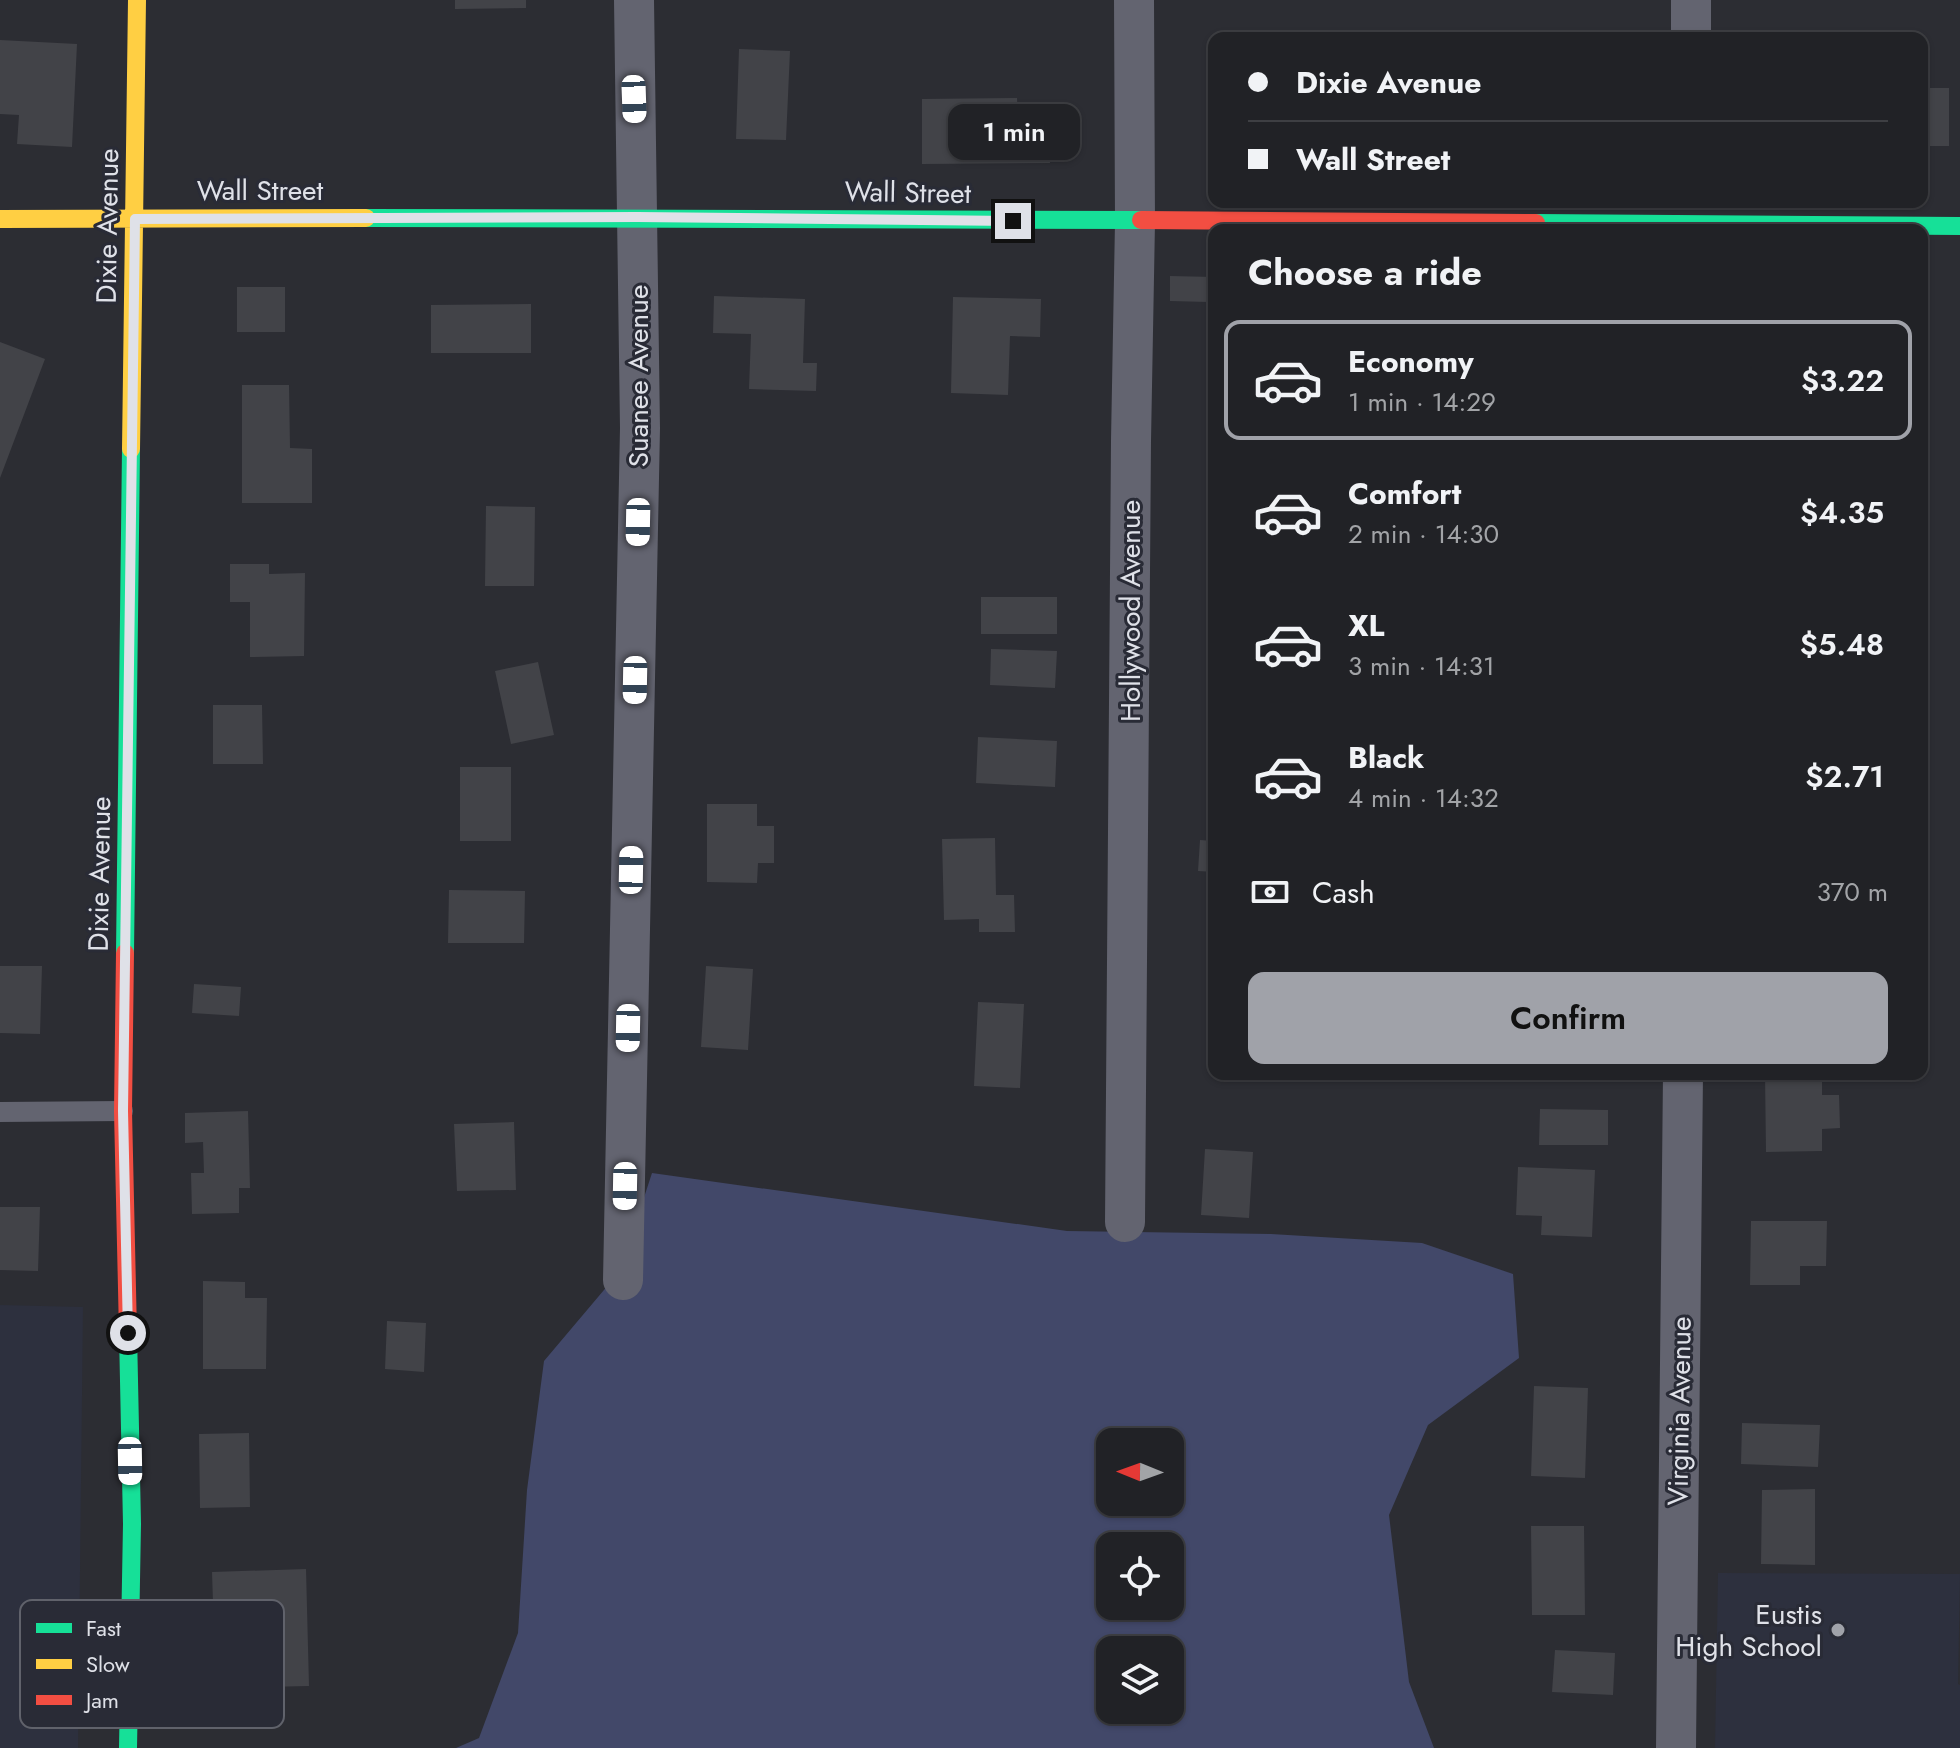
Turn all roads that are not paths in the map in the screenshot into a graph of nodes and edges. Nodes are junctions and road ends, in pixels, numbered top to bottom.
1 (137, 0) edge
2 (634, 0) edge
3 (1134, 0) edge
4 (1691, 0) edge
5 (1691, 32) edge
6 (637, 217) junction
7 (0, 219) edge
8 (135, 219) junction
9 (1690, 219) edge
10 (1135, 222) junction
11 (1883, 224) edge
12 (1928, 225) edge
13 (1960, 226) edge
14 (1683, 1080) edge
15 (123, 1111) junction
16 (0, 1112) edge
17 (1125, 1222) dead end
18 (623, 1280) dead end
19 (131, 1600) edge
20 (128, 1728) edge
21 (128, 1748) edge
22 (1676, 1748) edge

1 - 8 street, Dixie Avenue
2 - 6 street, Suanee Avenue
3 - 10 street, Hollywood Avenue
4 - 5 street
6 - 8 street, Wall Street
6 - 10 street, Wall Street
6 - 18 street, Suanee Avenue
7 - 8 street, Wall Street
8 - 15 street, Dixie Avenue
9 - 10 street, Wall Street
9 - 11 street, Wall Street
10 - 17 street, Hollywood Avenue
12 - 13 street, Wall Street
14 - 22 street, Virginia Avenue
15 - 16 lane
15 - 19 street, Dixie Avenue
20 - 21 street, Dixie Avenue

